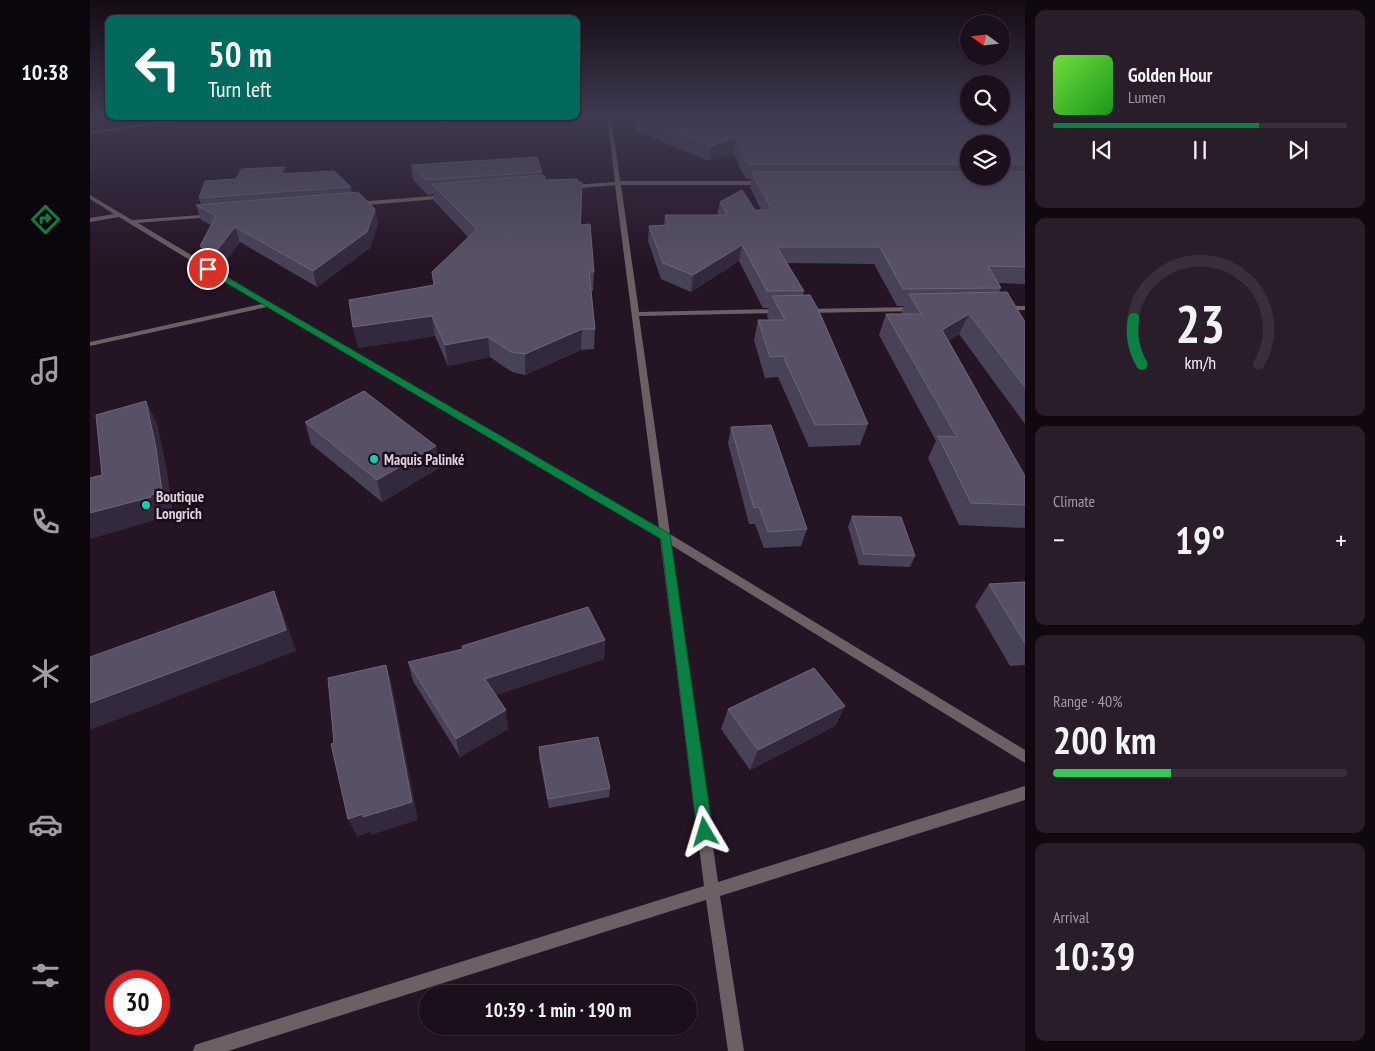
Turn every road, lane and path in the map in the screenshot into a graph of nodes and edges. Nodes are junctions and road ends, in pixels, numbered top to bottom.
1 (616, 165) edge
2 (618, 183) junction
3 (767, 183) edge
4 (560, 188) edge
5 (453, 196) edge
6 (90, 197) edge
7 (346, 205) edge
8 (119, 215) junction
9 (218, 215) edge
10 (90, 220) edge
11 (131, 222) junction
12 (268, 305) junction
13 (996, 308) edge
14 (1025, 308) edge
15 (927, 309) edge
16 (791, 311) edge
17 (800, 311) edge
18 (635, 314) junction
19 (90, 344) edge
20 (666, 537) junction
21 (1025, 757) edge
22 (1025, 793) edge
23 (712, 890) junction
24 (201, 1051) edge
25 (736, 1051) edge

1 - 2 street
2 - 3 street
2 - 4 street
2 - 18 street
5 - 7 street
6 - 8 street
8 - 10 street
8 - 11 street
9 - 11 street
11 - 12 street
12 - 19 street
12 - 20 street
13 - 14 street
15 - 17 street
16 - 18 street
18 - 20 street
20 - 21 street
20 - 23 street
22 - 23 street
23 - 24 street
23 - 25 street

